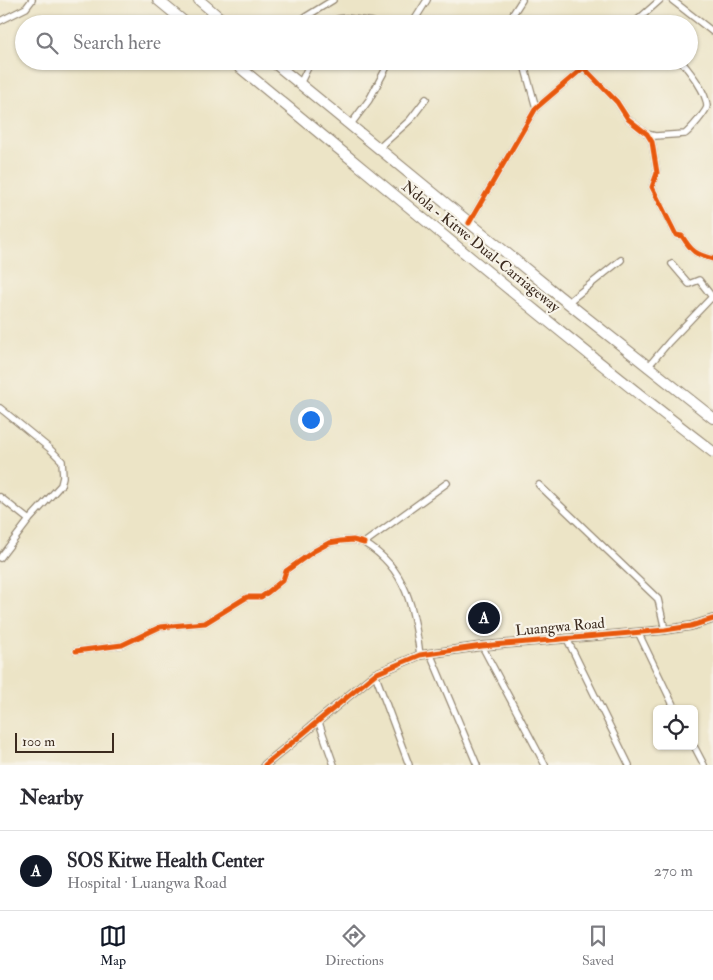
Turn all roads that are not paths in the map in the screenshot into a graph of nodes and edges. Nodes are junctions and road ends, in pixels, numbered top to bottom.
1 (32, 0) edge
2 (158, 0) edge
3 (199, 0) edge
4 (333, 0) edge
5 (427, 0) edge
6 (522, 0) edge
7 (660, 0) edge
8 (672, 0) edge
9 (176, 15) edge
10 (216, 15) edge
11 (309, 15) edge
12 (418, 15) edge
13 (513, 15) edge
14 (646, 15) edge
15 (691, 15) edge
16 (0, 20) edge
17 (698, 20) edge
18 (713, 32) edge
19 (243, 70) edge
20 (283, 70) edge
21 (307, 70) edge
22 (385, 70) edge
23 (525, 70) edge
24 (582, 70) edge
25 (586, 70) edge
26 (688, 70) edge
27 (300, 84) junction
28 (426, 99) dead end
29 (536, 108) junction
30 (351, 124) junction
31 (647, 134) junction
32 (379, 148) junction
33 (469, 223) junction
34 (713, 259) edge
35 (621, 260) dead end
36 (672, 264) dead end
37 (712, 298) edge
38 (567, 303) junction
39 (647, 368) junction
40 (0, 408) edge
41 (713, 418) edge
42 (713, 452) edge
43 (447, 483) dead end
44 (539, 486) dead end
45 (0, 497) edge
46 (29, 520) junction
47 (364, 543) junction
48 (0, 558) edge
49 (713, 619) edge
50 (665, 630) junction
51 (638, 632) junction
52 (567, 639) junction
53 (482, 646) junction
54 (76, 651) dead end
55 (430, 653) junction
56 (420, 655) junction
57 (375, 674) junction
58 (673, 705) edge
59 (318, 720) junction
60 (696, 750) edge
61 (265, 765) edge
62 (334, 765) edge
63 (408, 765) edge
64 (477, 765) edge
65 (545, 765) edge
66 (629, 765) edge
67 (704, 765) edge

1 - 16 street
2 - 9 highway
3 - 10 highway
4 - 11 street
5 - 12 street
6 - 13 street
7 - 14 street
8 - 15 street
17 - 18 street
19 - 42 highway, Ndola - Kitwe Dual-Carriageway
20 - 27 highway, Ndola - Kitwe Dual-Carriageway
21 - 27 street
22 - 30 street
23 - 29 street
24 - 29 street
25 - 31 street
26 - 31 street
27 - 30 highway, Ndola - Kitwe Dual-Carriageway
28 - 32 street
29 - 33 street
30 - 32 highway, Ndola - Kitwe Dual-Carriageway
31 - 34 street
32 - 33 highway, Ndola - Kitwe Dual-Carriageway
33 - 38 highway, Ndola - Kitwe Dual-Carriageway
35 - 38 street
36 - 37 street
37 - 39 street
38 - 39 highway, Ndola - Kitwe Dual-Carriageway
39 - 41 highway, Ndola - Kitwe Dual-Carriageway
40 - 46 street
43 - 47 street
44 - 50 street
45 - 46 street
46 - 48 street
47 - 54 street
47 - 56 street
49 - 50 street, Luangwa Road
50 - 51 street, Luangwa Road
51 - 52 street, Luangwa Road
51 - 58 street
52 - 53 street, Luangwa Road
52 - 66 street
53 - 55 street, Luangwa Road
53 - 65 street
55 - 56 street, Luangwa Road
55 - 64 street
56 - 57 street, Luangwa Road
57 - 59 street, Luangwa Road
57 - 63 street
59 - 61 street, Luangwa Road
59 - 62 street
60 - 67 street

